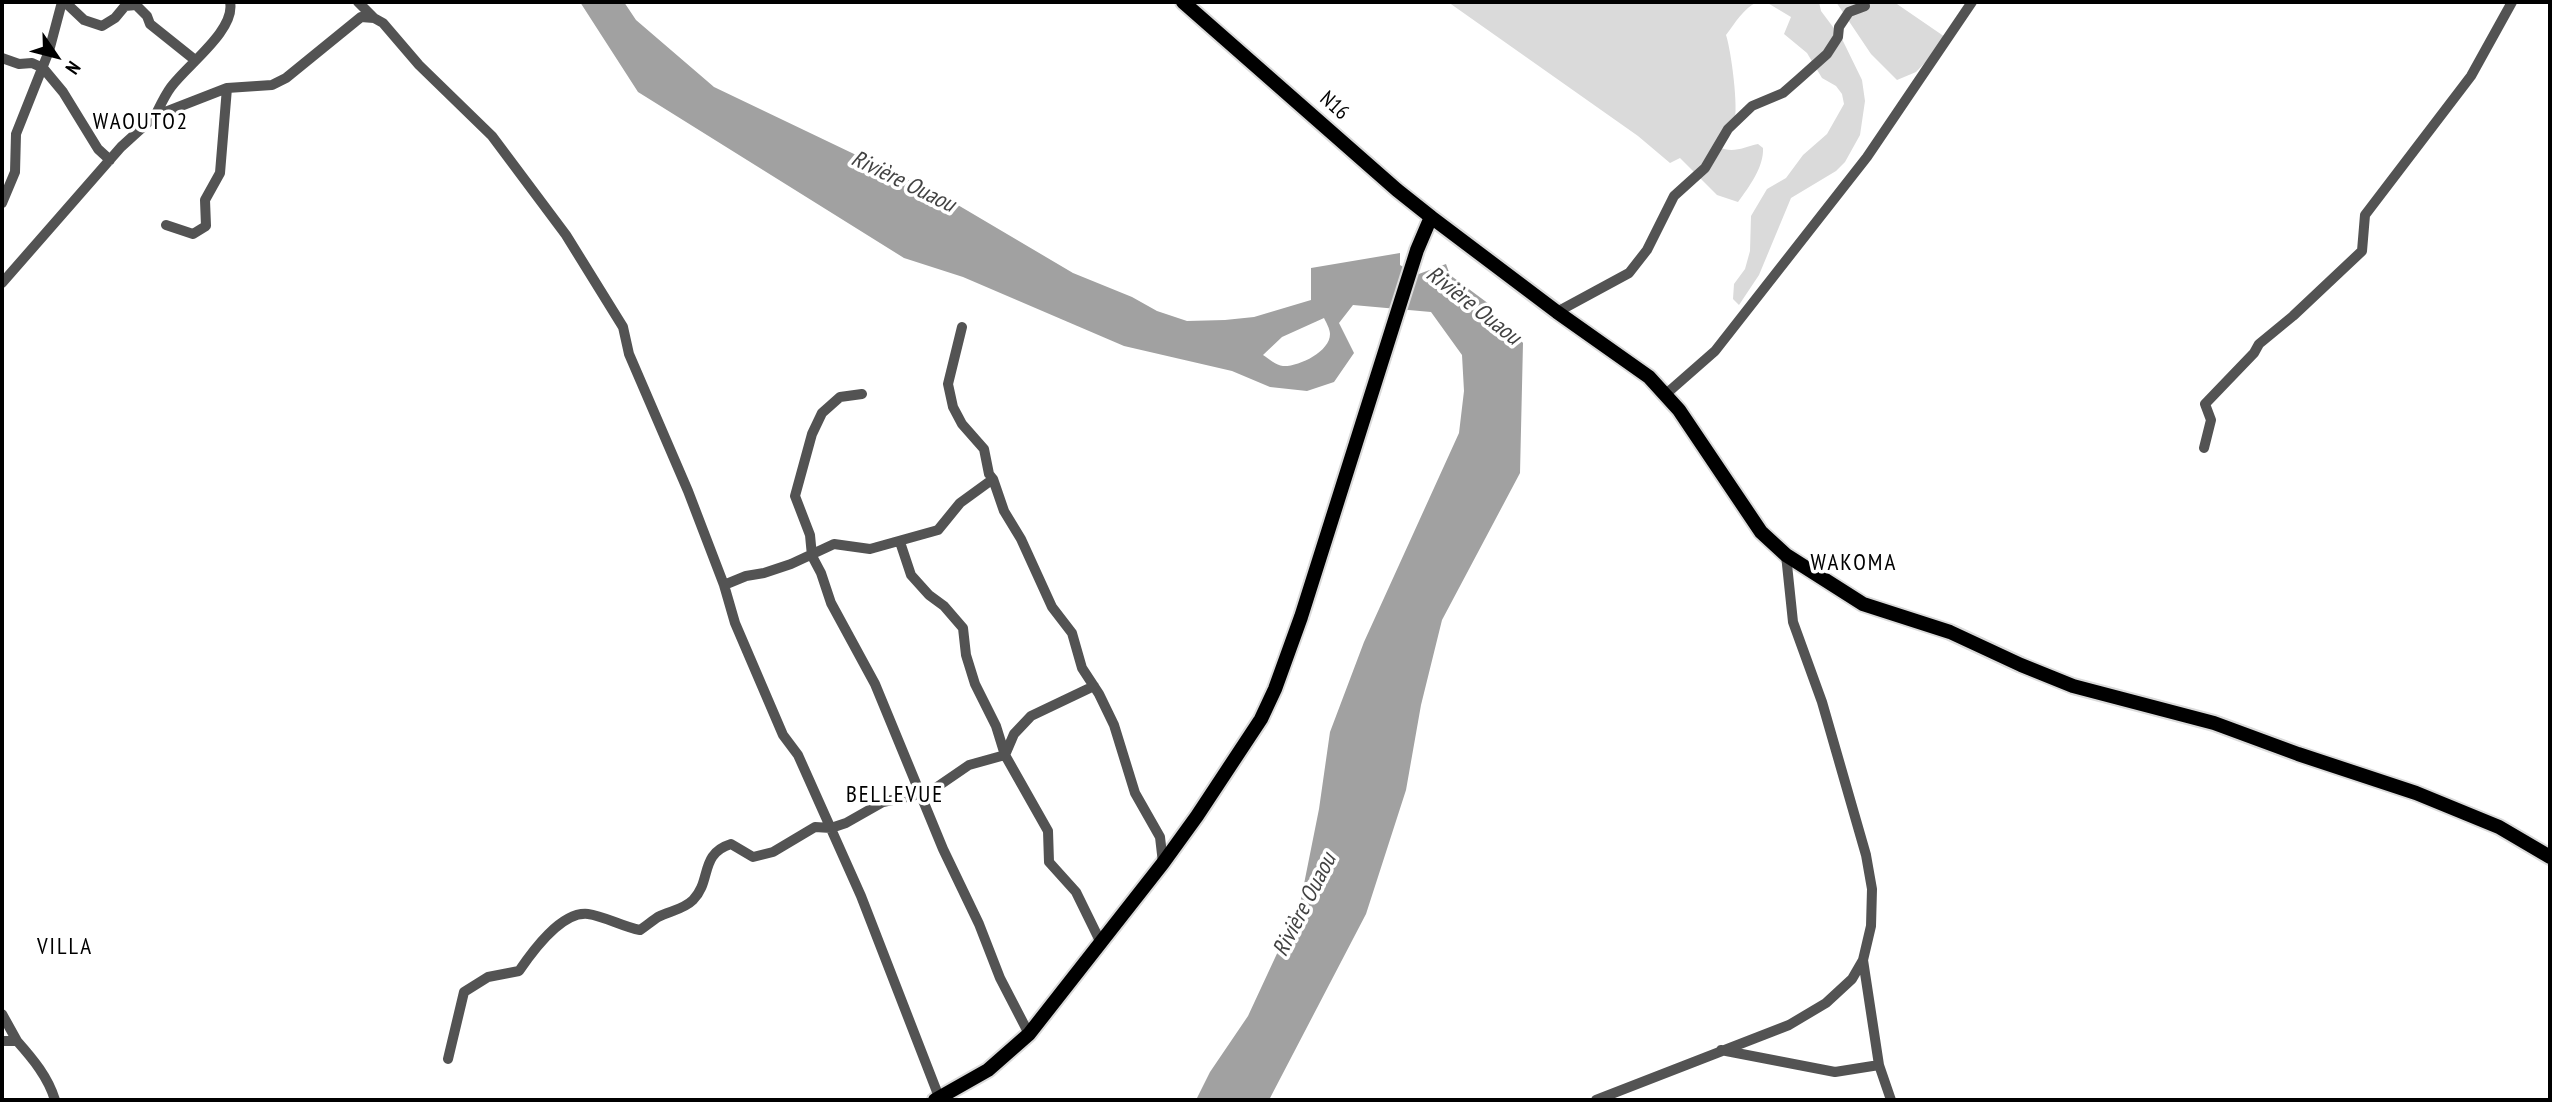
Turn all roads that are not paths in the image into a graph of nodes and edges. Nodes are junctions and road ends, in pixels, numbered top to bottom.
1 (64, 2) edge
2 (230, 2) edge
3 (358, 2) edge
4 (1183, 2) edge
5 (1972, 2) edge
6 (2512, 2) edge
7 (1865, 6) dead end
8 (373, 18) junction
9 (2, 58) edge
10 (195, 60) junction
11 (43, 68) junction
12 (227, 88) junction
13 (155, 116) junction
14 (110, 160) junction
15 (2, 203) edge
16 (1431, 217) junction
17 (166, 225) dead end
18 (2, 283) edge
19 (1557, 312) junction
20 (962, 327) dead end
21 (862, 394) dead end
22 (1666, 394) junction
23 (2204, 447) dead end
24 (993, 479) junction
25 (900, 542) junction
26 (1786, 555) junction
27 (812, 556) junction
28 (724, 585) junction
29 (1094, 685) junction
30 (1005, 755) junction
31 (920, 794) junction
32 (831, 828) junction
33 (2550, 857) edge
34 (1163, 863) junction
35 (1101, 943) junction
36 (1863, 960) junction
37 (2, 1014) edge
38 (1029, 1034) junction
39 (2, 1041) edge
40 (17, 1041) junction
41 (1721, 1050) junction
42 (448, 1059) dead end
43 (1879, 1065) junction
44 (937, 1099) edge
45 (55, 1100) edge
46 (1596, 1100) edge
47 (1891, 1100) edge

1 - 10 street
1 - 11 street
2 - 10 street
3 - 8 street
4 - 16 main road, N16 / N16
5 - 22 street
6 - 23 street
7 - 19 street
8 - 12 street
8 - 28 street
9 - 11 street
10 - 13 street
11 - 14 street
11 - 15 street
12 - 13 street
12 - 17 street
13 - 14 street
14 - 18 street
16 - 19 main road, N16
16 - 34 main road
19 - 22 main road, N16
20 - 24 street
21 - 27 street
22 - 26 main road, N16
24 - 25 street
24 - 29 street
25 - 27 street
25 - 30 street
26 - 33 main road, N16
26 - 36 street
27 - 28 street
27 - 31 street
28 - 32 street
29 - 30 street
29 - 34 street
30 - 31 street
30 - 35 street
31 - 32 street
31 - 38 street
32 - 42 street
32 - 44 street
34 - 35 main road
35 - 38 main road
36 - 41 street
36 - 43 street
37 - 40 street
38 - 44 main road
39 - 40 street
40 - 45 street
41 - 43 street
41 - 46 street
43 - 47 street

